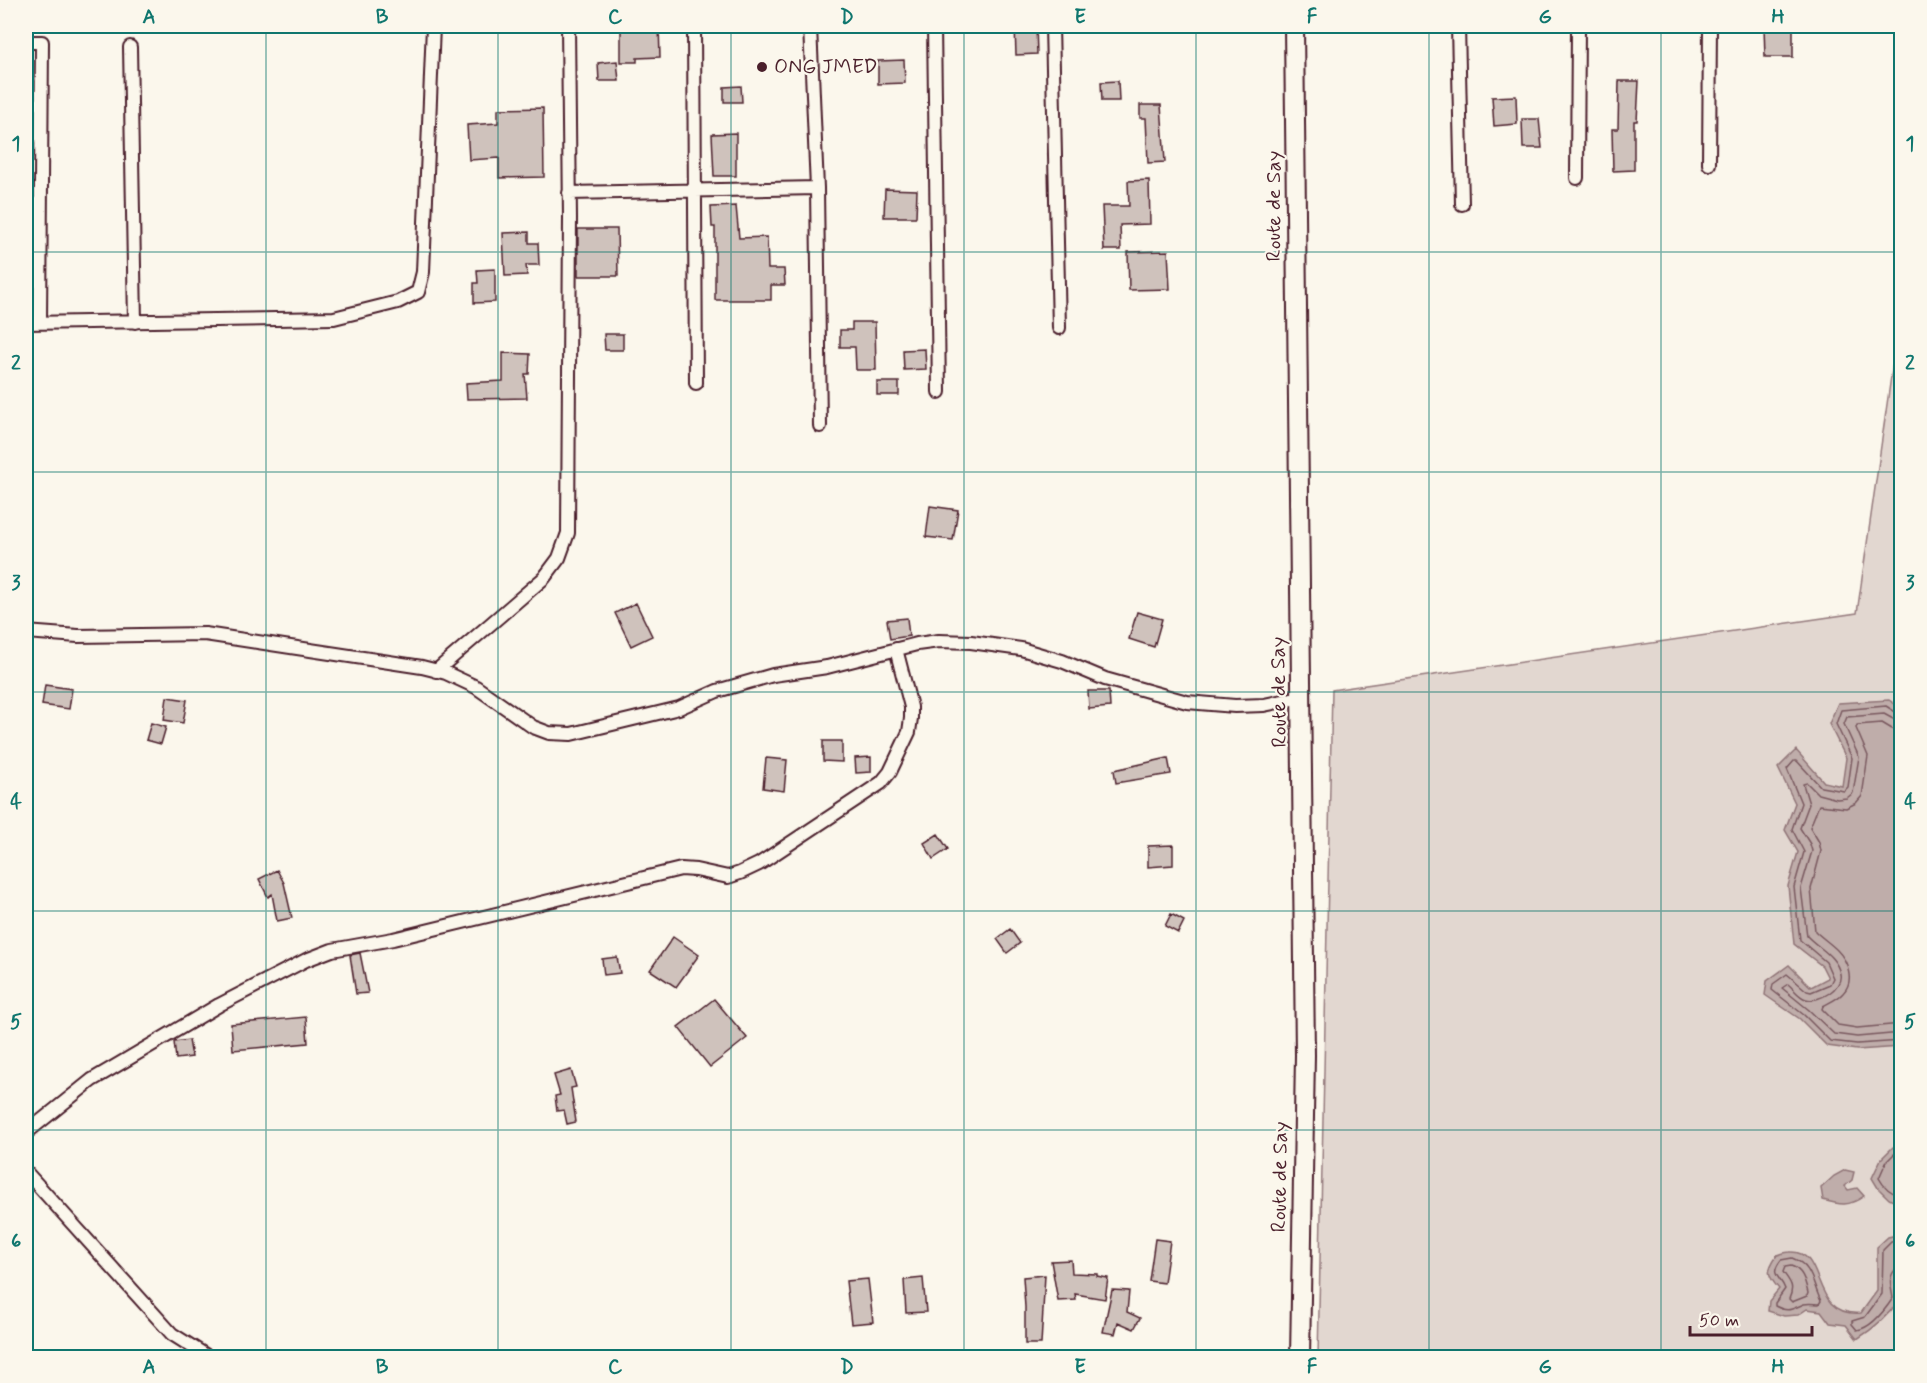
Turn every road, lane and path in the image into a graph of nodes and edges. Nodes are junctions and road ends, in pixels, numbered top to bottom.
1 (433, 26) edge
2 (568, 26) edge
3 (694, 26) edge
4 (810, 26) edge
5 (934, 26) edge
6 (1052, 26) edge
7 (1294, 26) edge
8 (1458, 26) edge
9 (1578, 26) edge
10 (1710, 26) edge
11 (26, 42) edge
12 (130, 47) dead end
13 (1709, 164) dead end
14 (1577, 178) dead end
15 (817, 188) junction
16 (694, 192) junction
17 (569, 193) junction
18 (1462, 204) dead end
19 (135, 322) junction
20 (26, 323) edge
21 (40, 323) junction
22 (1059, 328) dead end
23 (696, 384) dead end
24 (939, 392) dead end
25 (820, 426) dead end
26 (26, 632) edge
27 (896, 649) junction
28 (436, 670) junction
29 (1302, 697) junction
30 (26, 1133) edge
31 (26, 1172) edge
32 (210, 1358) edge
33 (1300, 1358) edge

1 - 19 street
2 - 17 street
3 - 16 street
4 - 15 street
5 - 24 street
6 - 22 street
7 - 29 main road, Route de Say
8 - 18 street
9 - 14 street
10 - 13 street
11 - 21 street
12 - 19 street
15 - 16 street
15 - 25 street
16 - 17 street
16 - 23 street
17 - 28 street
19 - 21 street
20 - 21 street
26 - 28 street
27 - 28 street
27 - 29 street
27 - 30 street
29 - 33 main road, Route de Say
31 - 32 street

